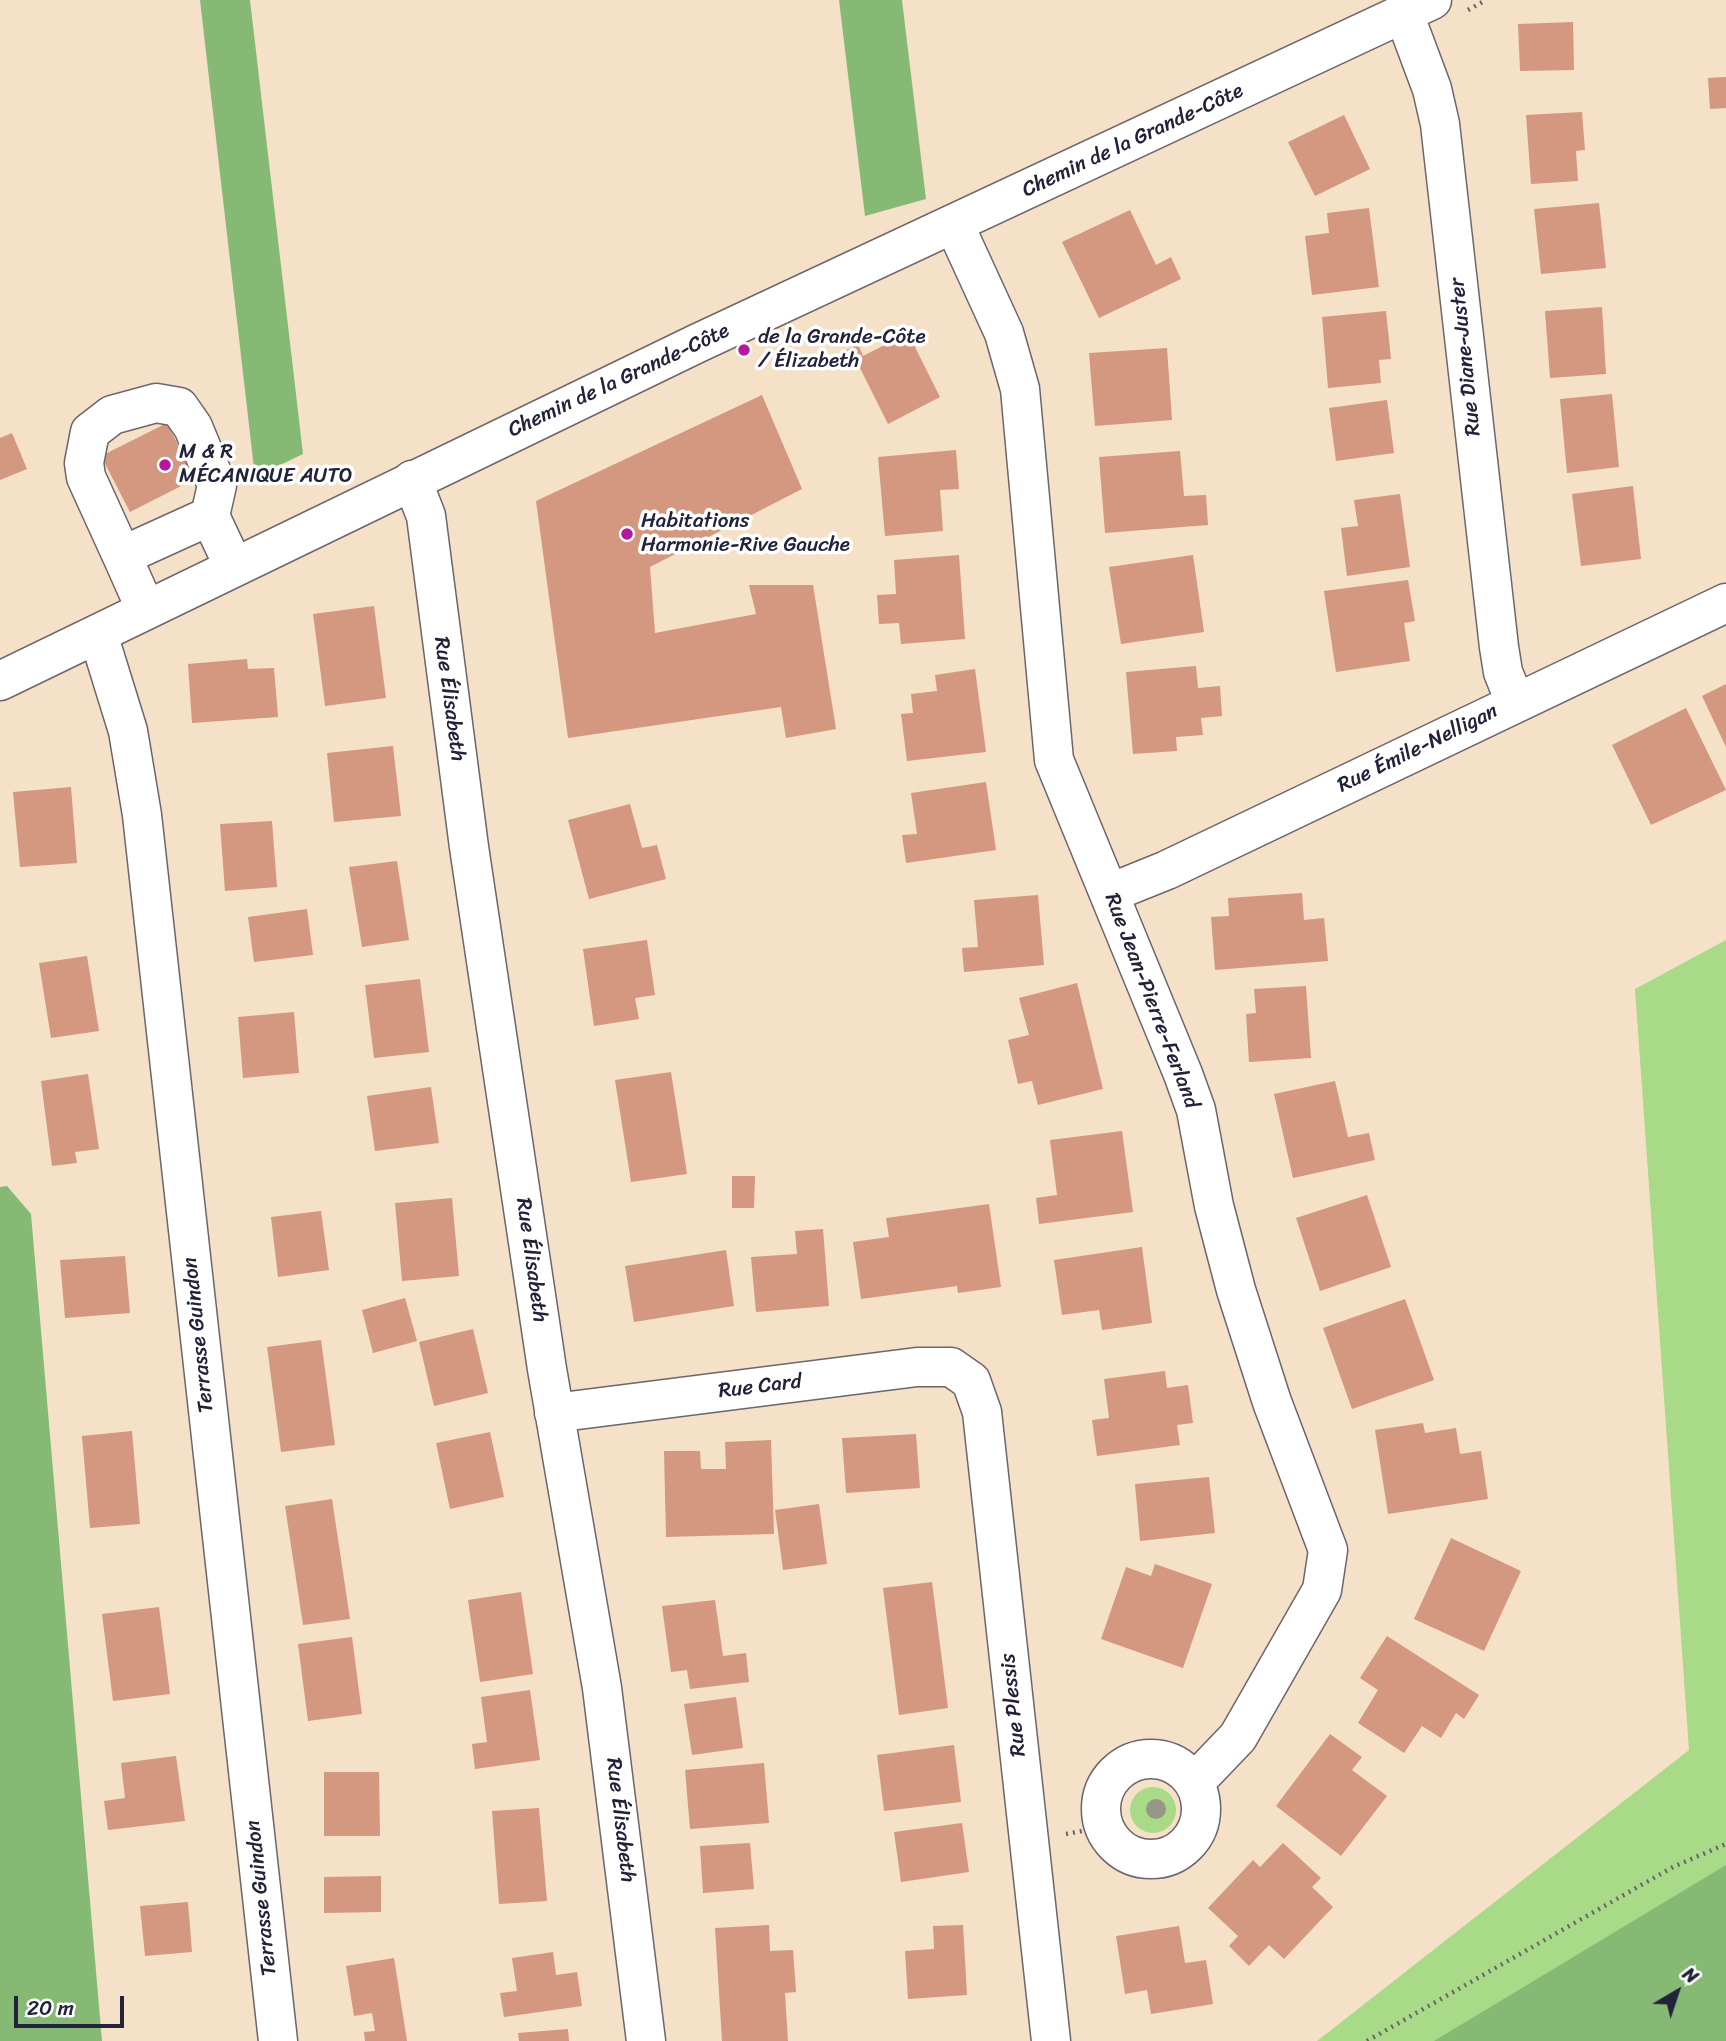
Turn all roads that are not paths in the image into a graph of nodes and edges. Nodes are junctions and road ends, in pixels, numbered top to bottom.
1 (1418, 7) edge
2 (954, 224) junction
3 (412, 480) junction
4 (210, 516) junction
5 (122, 556) junction
6 (233, 566) junction
7 (1726, 603) edge
8 (146, 610) junction
9 (98, 634) junction
10 (0, 681) edge
11 (1515, 702) junction
12 (1110, 893) junction
13 (964, 1374) joint
14 (554, 1413) junction
15 (1194, 1783) dead end
16 (278, 2041) edge
17 (646, 2041) edge
18 (1051, 2041) edge

1 - 2 street, Chemin de la Grande-Côte
1 - 11 street, Rue Diane-Juster
2 - 3 street, Chemin de la Grande-Côte
2 - 12 street, Rue Jean-Pierre-Ferland
3 - 6 street, Chemin de la Grande-Côte
3 - 14 street, Rue Élisabeth
4 - 5 street
4 - 5 street
4 - 6 street
5 - 8 street
6 - 8 street, Chemin de la Grande-Côte
7 - 11 street, Rue Émile-Nelligan
8 - 9 street, Chemin de la Grande-Côte
9 - 10 street, Chemin de la Grande-Côte
9 - 16 street, Terrasse Guindon
11 - 12 street, Rue Émile-Nelligan
12 - 15 street, Rue Jean-Pierre-Ferland
13 - 14 street, Rue Card
13 - 18 street, Rue Plessis
14 - 17 street, Rue Élisabeth

